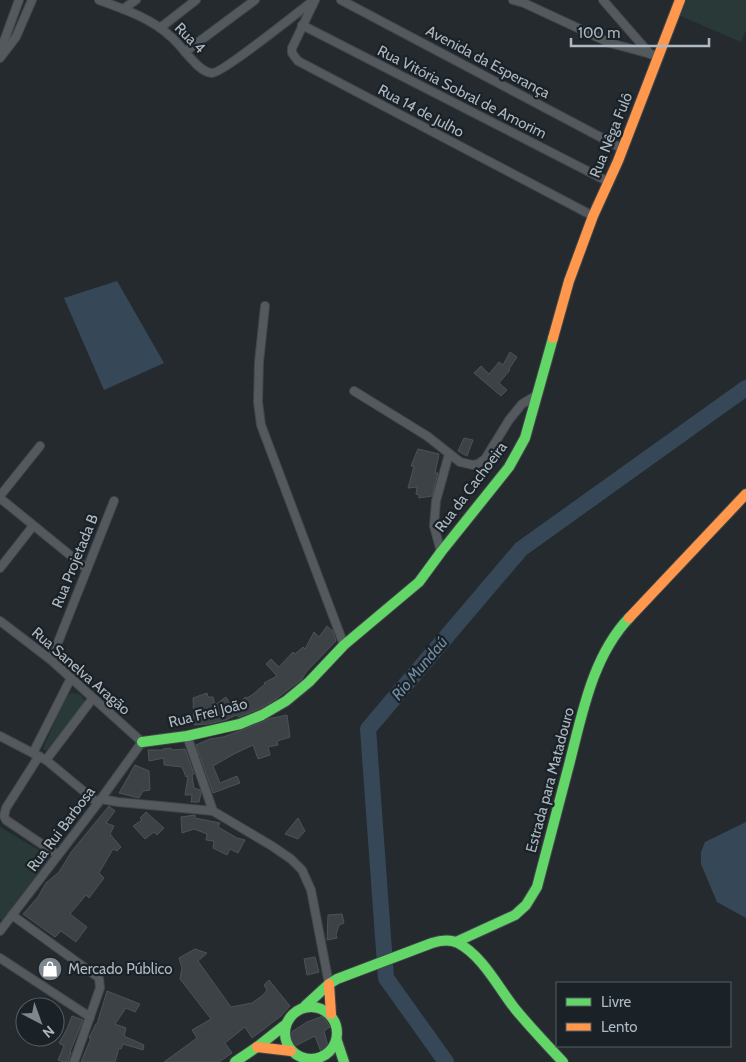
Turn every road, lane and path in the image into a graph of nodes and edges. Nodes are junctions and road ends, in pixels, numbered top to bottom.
1 (19, 0) edge
2 (32, 0) edge
3 (99, 0) edge
4 (136, 0) edge
5 (196, 0) edge
6 (255, 0) edge
7 (315, 0) edge
8 (341, 0) edge
9 (513, 0) edge
10 (603, 0) edge
11 (680, 0) edge
12 (123, 9) junction
13 (302, 25) junction
14 (160, 28) junction
15 (0, 52) edge
16 (185, 52) junction
17 (654, 55) junction
18 (0, 58) edge
19 (623, 149) junction
20 (609, 182) junction
21 (593, 216) junction
22 (569, 281) joint
23 (265, 306) dead end
24 (354, 391) dead end
25 (538, 394) junction
26 (40, 446) dead end
27 (449, 454) junction
28 (746, 494) edge
29 (0, 497) edge
30 (114, 500) dead end
31 (33, 526) junction
32 (441, 552) junction
33 (0, 568) edge
34 (87, 569) junction
35 (0, 621) edge
36 (344, 644) junction
37 (51, 660) junction
38 (71, 678) junction
39 (93, 698) junction
40 (0, 736) edge
41 (187, 736) junction
42 (142, 742) junction
43 (39, 757) junction
44 (99, 801) junction
45 (213, 810) junction
46 (58, 855) junction
47 (12, 915) junction
48 (1, 928) edge
49 (456, 942) junction
50 (0, 958) edge
51 (333, 982) junction
52 (305, 1006) junction
53 (331, 1014) junction
54 (90, 1017) junction
55 (285, 1025) junction
56 (337, 1040) junction
57 (257, 1047) junction
58 (291, 1051) junction
59 (320, 1060) edge
60 (74, 1062) edge
61 (235, 1062) edge
62 (344, 1062) edge
63 (563, 1062) edge

1 - 15 street
2 - 18 street
3 - 12 street, Rua 4
4 - 12 street
5 - 14 street
6 - 16 street
7 - 13 street, Rua 14 de Julho
7 - 16 street, Rua 4
8 - 19 street, Avenida da Esperança
9 - 17 street
10 - 17 street
11 - 17 street, Rua Nêga Fulô
12 - 14 street, Rua 4
13 - 20 street, Rua Vitória Sobral de Amorim
13 - 21 street, Rua 14 de Julho
14 - 16 street, Rua 4
17 - 19 street, Rua Nêga Fulô
19 - 20 street, Rua Nêga Fulô
20 - 21 street, Rua Nêga Fulô
21 - 22 street, Rua Nêga Fulô
22 - 25 street, Rua da Cachoeira
23 - 36 street
24 - 27 street
25 - 27 street
25 - 32 street, Rua da Cachoeira
26 - 29 street
27 - 32 street
28 - 49 street, Estrada para Matadouro
29 - 31 street
30 - 34 street, Rua Projetada B
31 - 33 street
31 - 34 street
32 - 36 street, Rua da Cachoeira
34 - 37 street, Rua Projetada B
35 - 37 street, Rua Sanelva Aragão
36 - 41 street, Rua Frei João
37 - 38 street, Rua Sanelva Aragão
38 - 39 street, Rua Sanelva Aragão
38 - 43 street
39 - 42 street, Rua Sanelva Aragão
39 - 43 street
40 - 43 street
41 - 42 street, Rua Frei João
41 - 45 street
42 - 44 street, Rua Rui Barbosa
43 - 44 street
43 - 46 street
44 - 45 street
44 - 46 street, Rua Rui Barbosa
45 - 51 street
46 - 47 street, Rua Rui Barbosa
47 - 48 street, Rua Rui Barbosa
47 - 54 street
49 - 51 street
49 - 63 street
50 - 54 street
51 - 52 street
51 - 53 street
52 - 53 street
52 - 55 street
53 - 56 street
54 - 60 street
55 - 57 street
55 - 58 street
56 - 59 street
56 - 62 street
57 - 58 street
57 - 61 street
58 - 59 street

